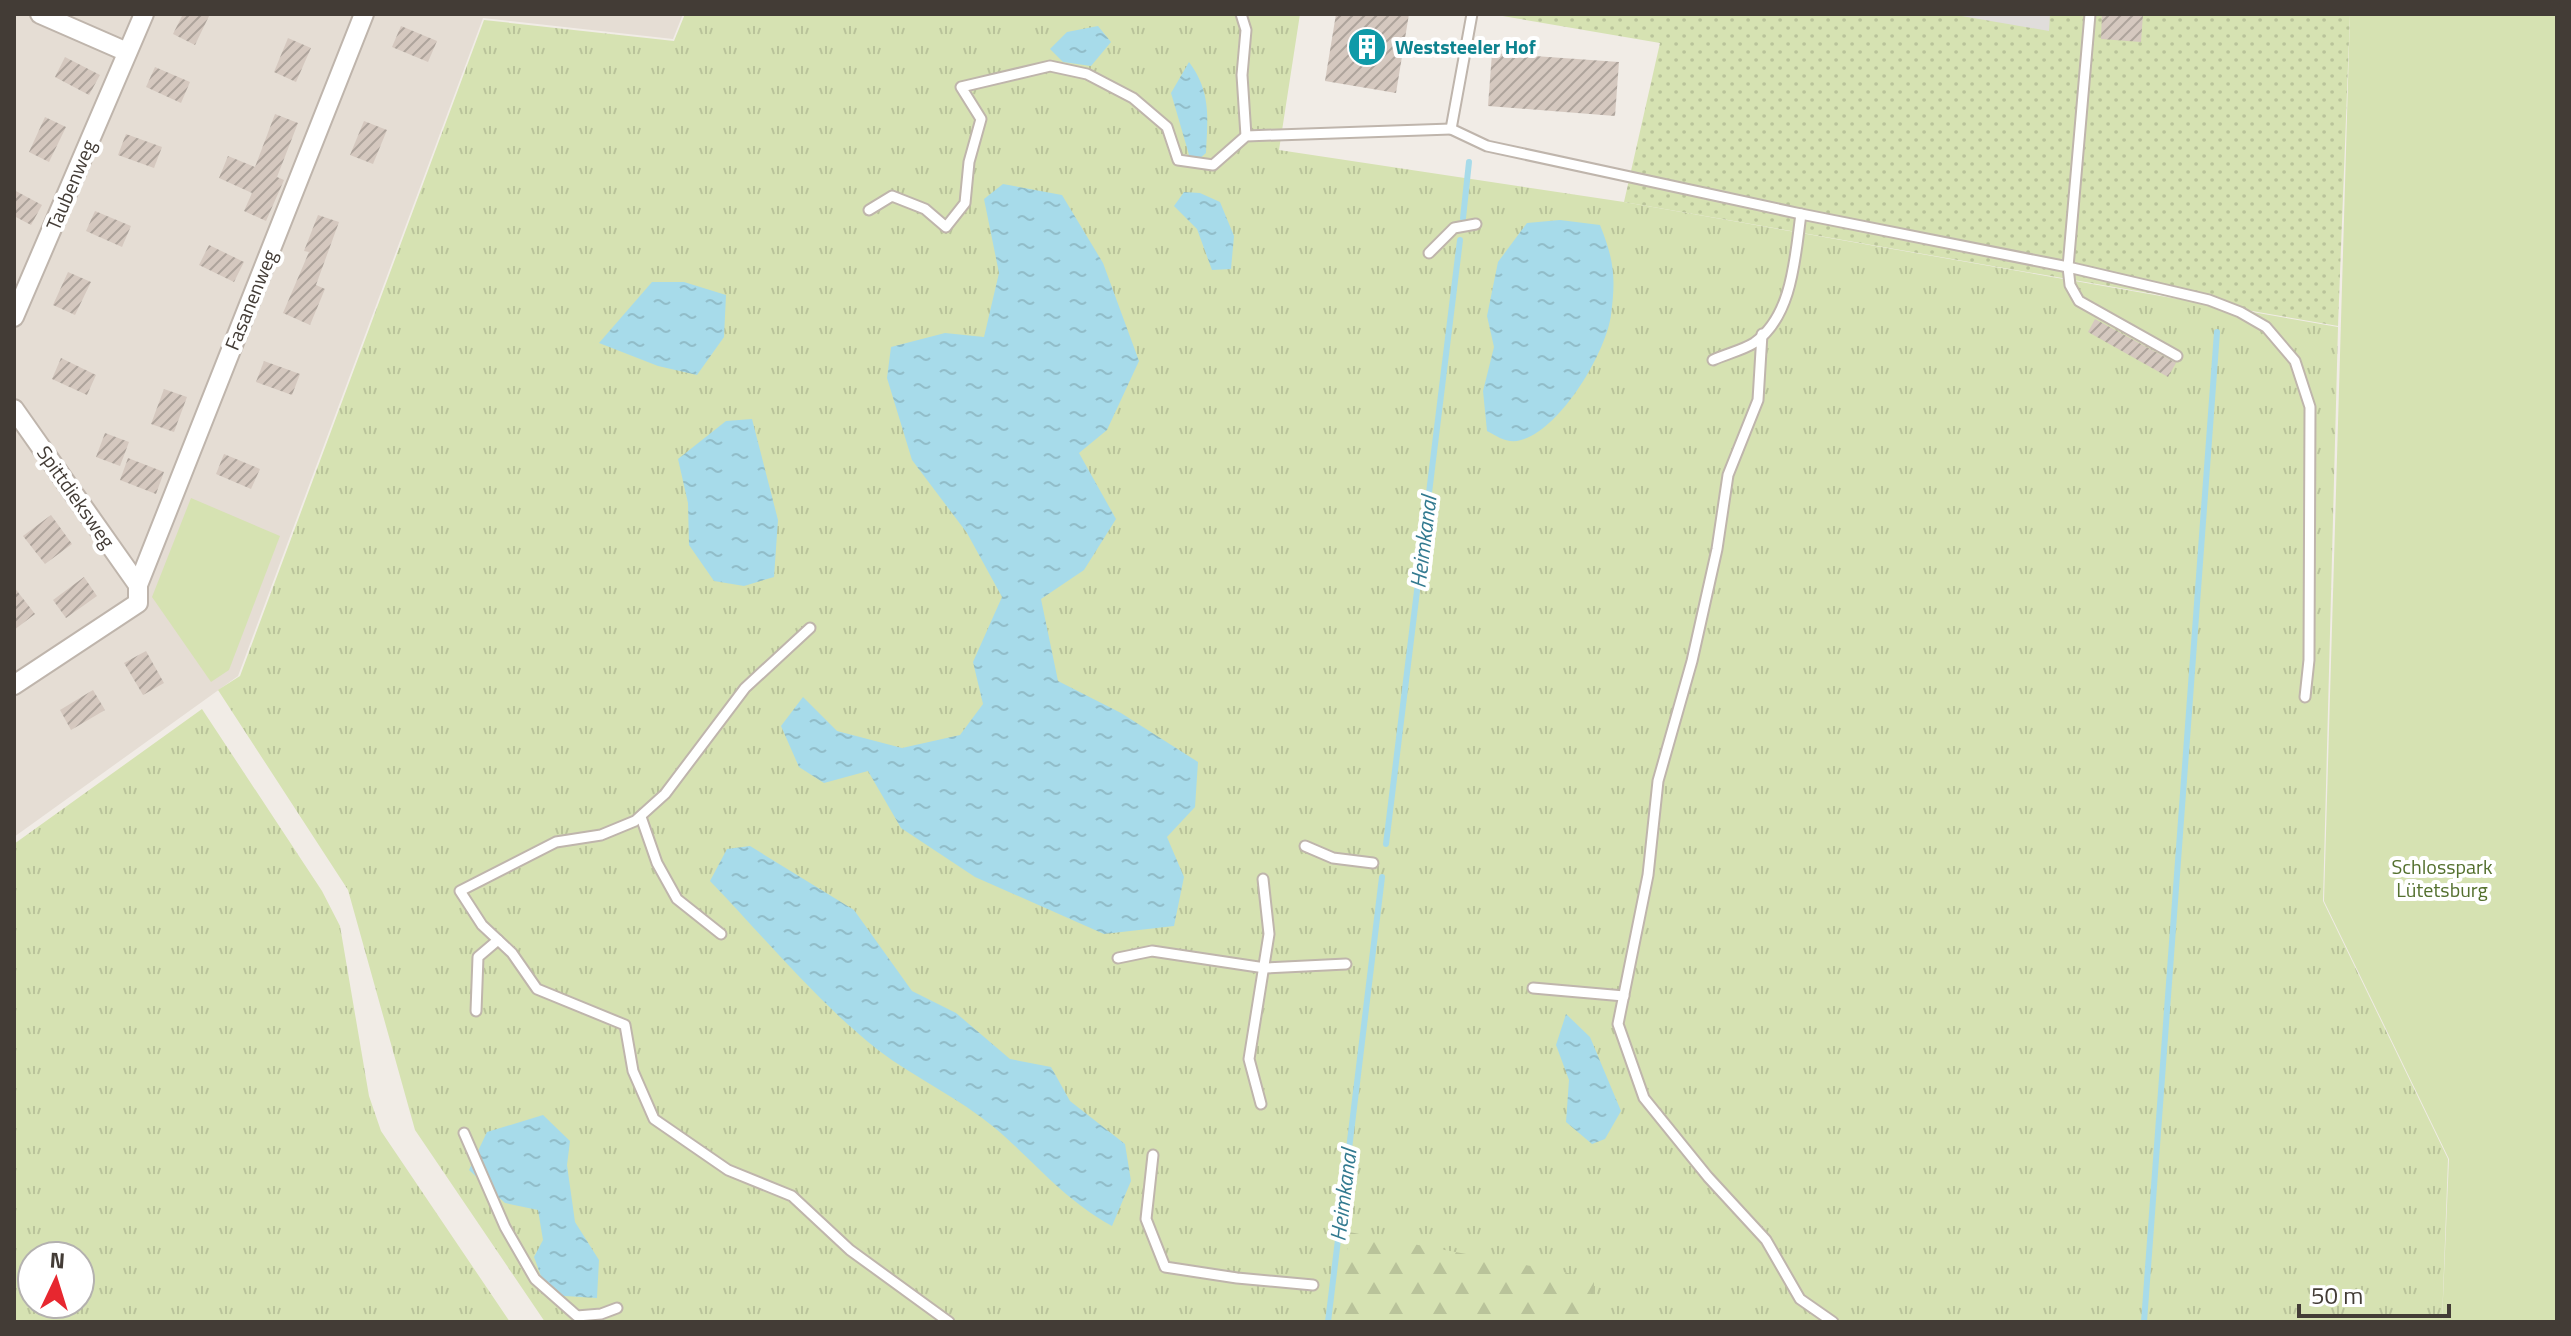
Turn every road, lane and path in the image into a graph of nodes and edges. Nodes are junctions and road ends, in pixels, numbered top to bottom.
1 (40, 14) edge
2 (144, 14) edge
3 (364, 14) edge
4 (1241, 14) edge
5 (1472, 14) edge
6 (2090, 14) edge
7 (127, 52) junction
8 (1451, 129) junction
9 (1246, 136) junction
10 (869, 210) dead end
11 (1801, 214) junction
12 (1476, 224) dead end
13 (1429, 253) dead end
14 (2068, 267) junction
15 (14, 317) edge
16 (1762, 334) junction
17 (2177, 356) dead end
18 (1713, 360) dead end
19 (14, 409) edge
20 (138, 585) junction
21 (810, 628) dead end
22 (14, 685) edge
23 (2305, 697) dead end
24 (641, 817) junction
25 (1305, 846) dead end
26 (1373, 863) dead end
27 (1263, 879) dead end
28 (721, 934) dead end
29 (498, 940) junction
30 (1118, 958) dead end
31 (1346, 964) dead end
32 (1263, 968) junction
33 (1533, 988) dead end
34 (1624, 996) junction
35 (476, 1011) dead end
36 (1261, 1104) dead end
37 (464, 1133) dead end
38 (1153, 1155) dead end
39 (1313, 1285) dead end
40 (617, 1308) dead end
41 (572, 1319) edge
42 (949, 1322) edge
43 (1833, 1322) edge

1 - 7 street
2 - 7 street, Taubenweg
3 - 20 street, Fasanenweg
4 - 9 lane
5 - 8 lane
6 - 14 lane
7 - 15 street, Taubenweg
8 - 9 lane
8 - 11 lane
9 - 10 lane
11 - 14 lane
11 - 16 lane
12 - 13 lane
14 - 17 lane
14 - 23 lane
16 - 18 lane
16 - 34 lane
19 - 20 street, Spittdieksweg
20 - 22 street, Fasanenweg
21 - 24 lane
24 - 28 lane
24 - 29 lane
25 - 26 lane
27 - 32 lane
29 - 35 lane
29 - 42 lane
30 - 32 lane
31 - 32 lane
32 - 36 lane
33 - 34 lane
34 - 43 lane
37 - 41 lane
38 - 39 lane
40 - 41 lane

